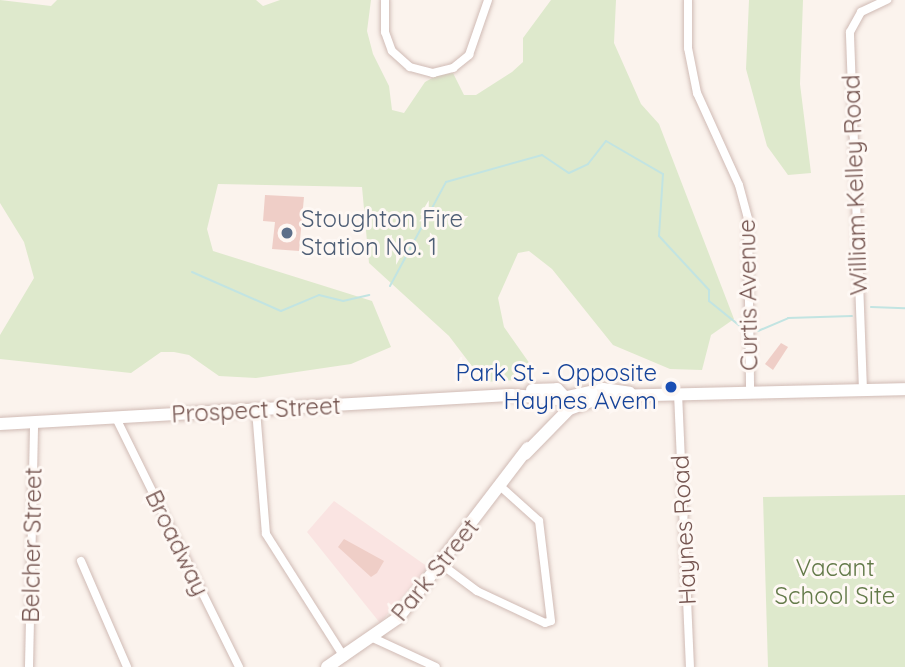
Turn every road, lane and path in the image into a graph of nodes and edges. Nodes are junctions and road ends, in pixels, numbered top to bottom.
1 (385, 0) edge
2 (488, 0) edge
3 (688, 0) edge
4 (887, 0) edge
5 (905, 389) edge
6 (863, 390) junction
7 (750, 391) junction
8 (678, 393) junction
9 (511, 395) junction
10 (559, 405) junction
11 (256, 410) junction
12 (116, 418) junction
13 (34, 422) junction
14 (0, 424) edge
15 (525, 453) junction
16 (500, 486) junction
17 (81, 561) dead end
18 (441, 564) junction
19 (373, 638) junction
20 (337, 663) edge
21 (29, 667) edge
22 (127, 667) edge
23 (239, 667) edge
24 (436, 667) edge
25 (690, 667) edge

1 - 2 street
3 - 7 street, Curtis Avenue
4 - 6 street, William Kelley Road
5 - 6 main road
6 - 7 main road
7 - 8 main road
8 - 10 main road
8 - 25 street, Haynes Road
9 - 10 main road, Prospect Street
9 - 10 main road, Prospect Street
9 - 11 main road, Prospect Street
10 - 15 main road, Park Street
10 - 15 main road, Park Street
11 - 12 main road, Prospect Street
11 - 20 street
12 - 13 main road, Prospect Street
12 - 23 street, Broadway
13 - 14 main road, Prospect Street
13 - 21 street, Belcher Street
15 - 16 main road, Park Street
16 - 18 main road, Park Street
16 - 18 street
17 - 22 street
18 - 19 main road, Park Street
19 - 20 main road, Park Street
19 - 24 street

